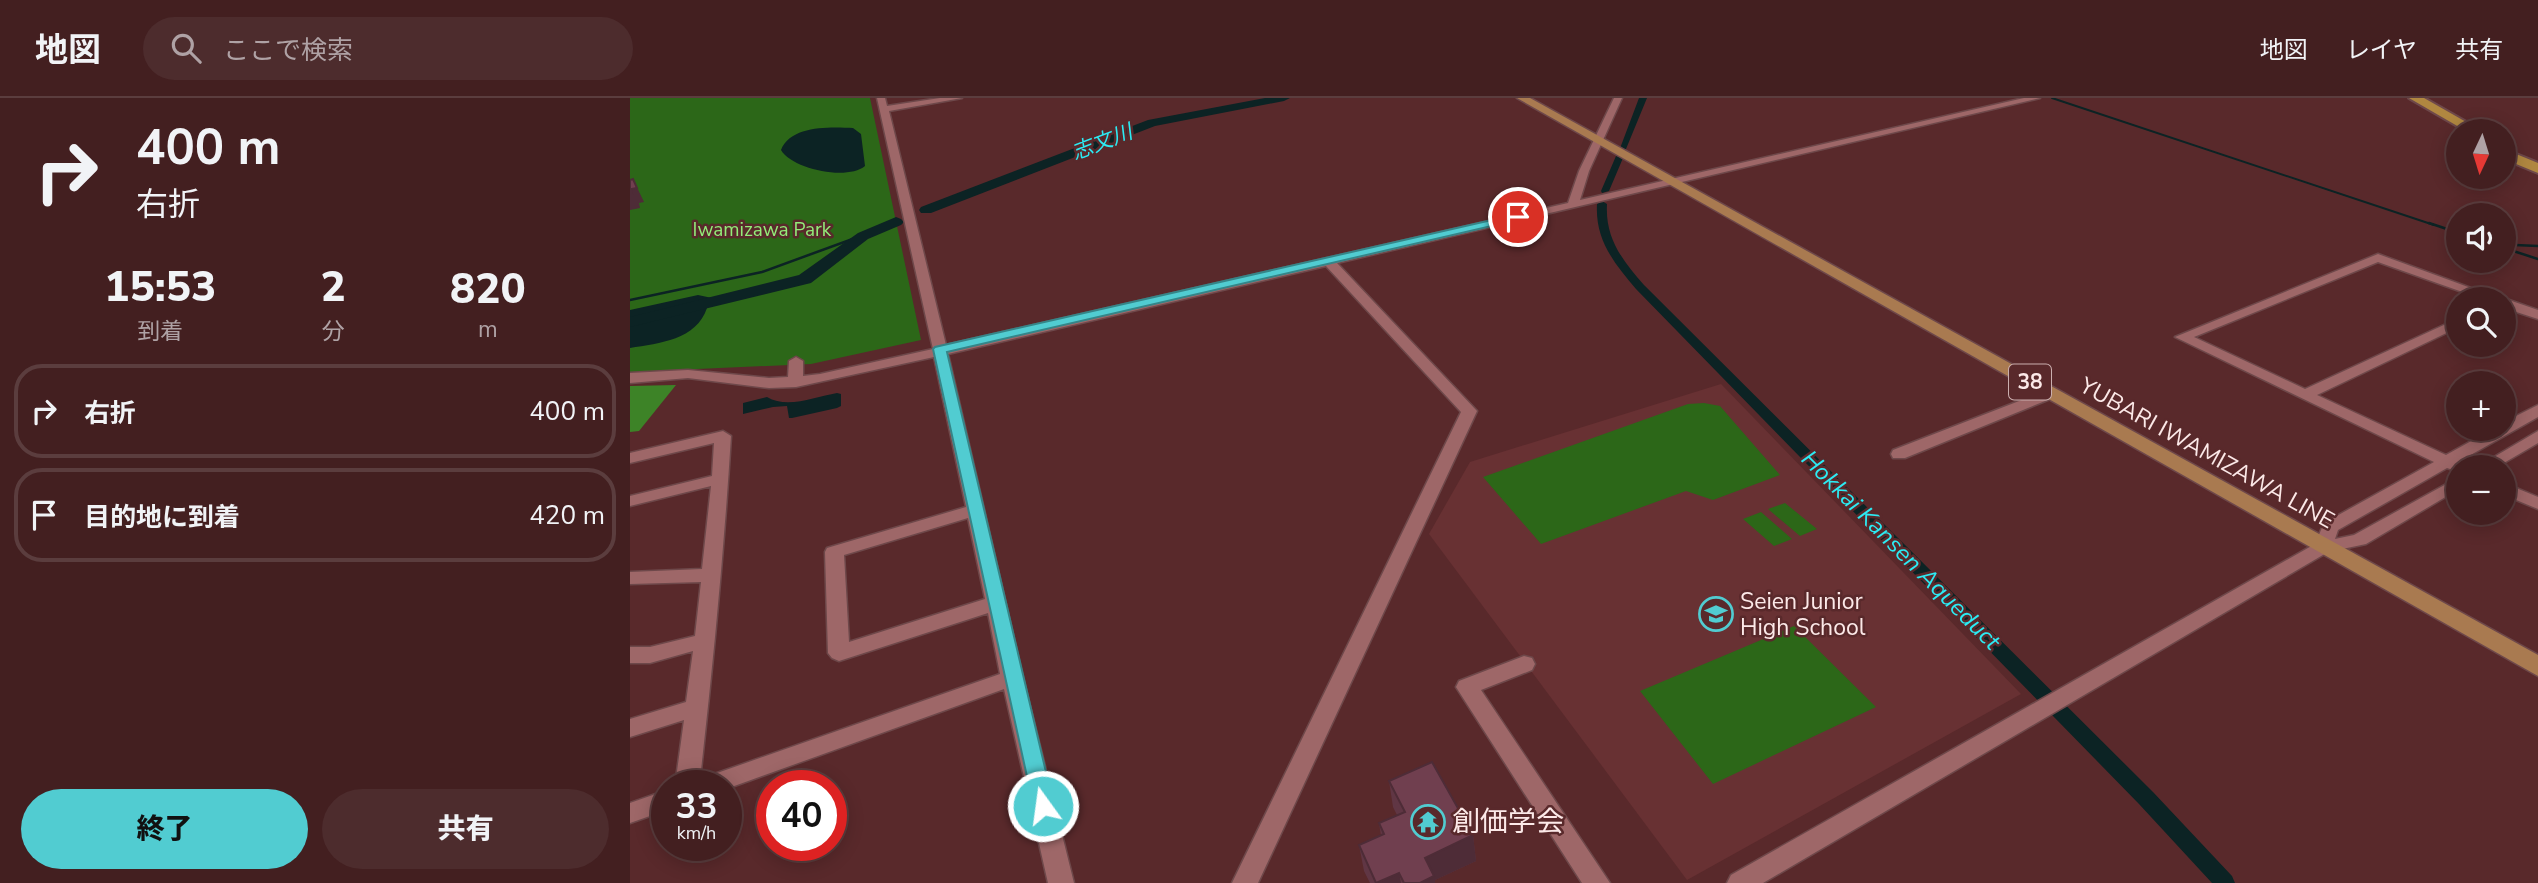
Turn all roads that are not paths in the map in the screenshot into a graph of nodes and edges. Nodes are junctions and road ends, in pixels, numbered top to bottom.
1 (958, 98) edge
2 (1522, 98) edge
3 (1618, 98) edge
4 (2036, 98) edge
5 (2405, 98) edge
6 (2415, 98) edge
7 (882, 103) edge
8 (2453, 119) edge
9 (2446, 121) edge
10 (1599, 141) junction
11 (2516, 152) edge
12 (2516, 159) edge
13 (2538, 163) edge
14 (2538, 169) edge
15 (1673, 182) junction
16 (1573, 205) junction
17 (1328, 261) junction
18 (2460, 287) edge
19 (2516, 307) edge
20 (2538, 315) edge
21 (2446, 328) edge
22 (939, 349) junction
23 (796, 361) dead end
24 (630, 378) edge
25 (796, 382) junction
26 (2050, 394) junction
27 (2304, 394) junction
28 (2538, 411) edge
29 (2538, 436) edge
30 (1899, 454) dead end
31 (2467, 455) edge
32 (2506, 455) edge
33 (630, 458) edge
34 (2446, 461) edge
35 (2446, 468) edge
36 (720, 479) junction
37 (2446, 490) edge
38 (2516, 494) edge
39 (630, 501) edge
40 (2538, 504) edge
41 (975, 510) junction
42 (2323, 547) junction
43 (711, 575) junction
44 (630, 578) edge
45 (996, 603) junction
46 (705, 641) junction
47 (630, 655) edge
48 (1524, 664) dead end
49 (2538, 667) edge
50 (1012, 678) junction
51 (696, 708) junction
52 (630, 728) edge
53 (689, 770) edge
54 (742, 774) edge
55 (651, 806) edge
56 (630, 813) edge
57 (1061, 883) edge
58 (1245, 883) edge
59 (1597, 883) edge
60 (1740, 883) edge

1 - 7 street
2 - 10 main road, YUBARI IWAMIZAWA LINE / 38
3 - 10 street
4 - 15 street
5 - 9 highway
6 - 8 highway
7 - 22 street
10 - 15 main road, YUBARI IWAMIZAWA LINE / 38
10 - 16 street
11 - 13 highway
12 - 14 highway
15 - 16 street
15 - 26 main road, YUBARI IWAMIZAWA LINE / 38
16 - 17 street
17 - 22 street
17 - 58 street
18 - 27 street
19 - 20 street
21 - 27 street
22 - 25 street
22 - 41 street
23 - 25 street
24 - 25 street
26 - 30 street
26 - 42 main road, YUBARI IWAMIZAWA LINE / 38
27 - 34 street
28 - 31 street
29 - 32 street
33 - 36 street
35 - 42 street
36 - 39 street
36 - 43 street
37 - 42 street
38 - 40 street
41 - 45 street
41 - 45 street
42 - 49 main road, YUBARI IWAMIZAWA LINE / 38
42 - 60 street
43 - 44 street
43 - 46 street
45 - 50 street
46 - 47 street
46 - 51 street
48 - 59 street
50 - 54 street
50 - 57 street
51 - 52 street
51 - 53 street
55 - 56 street

